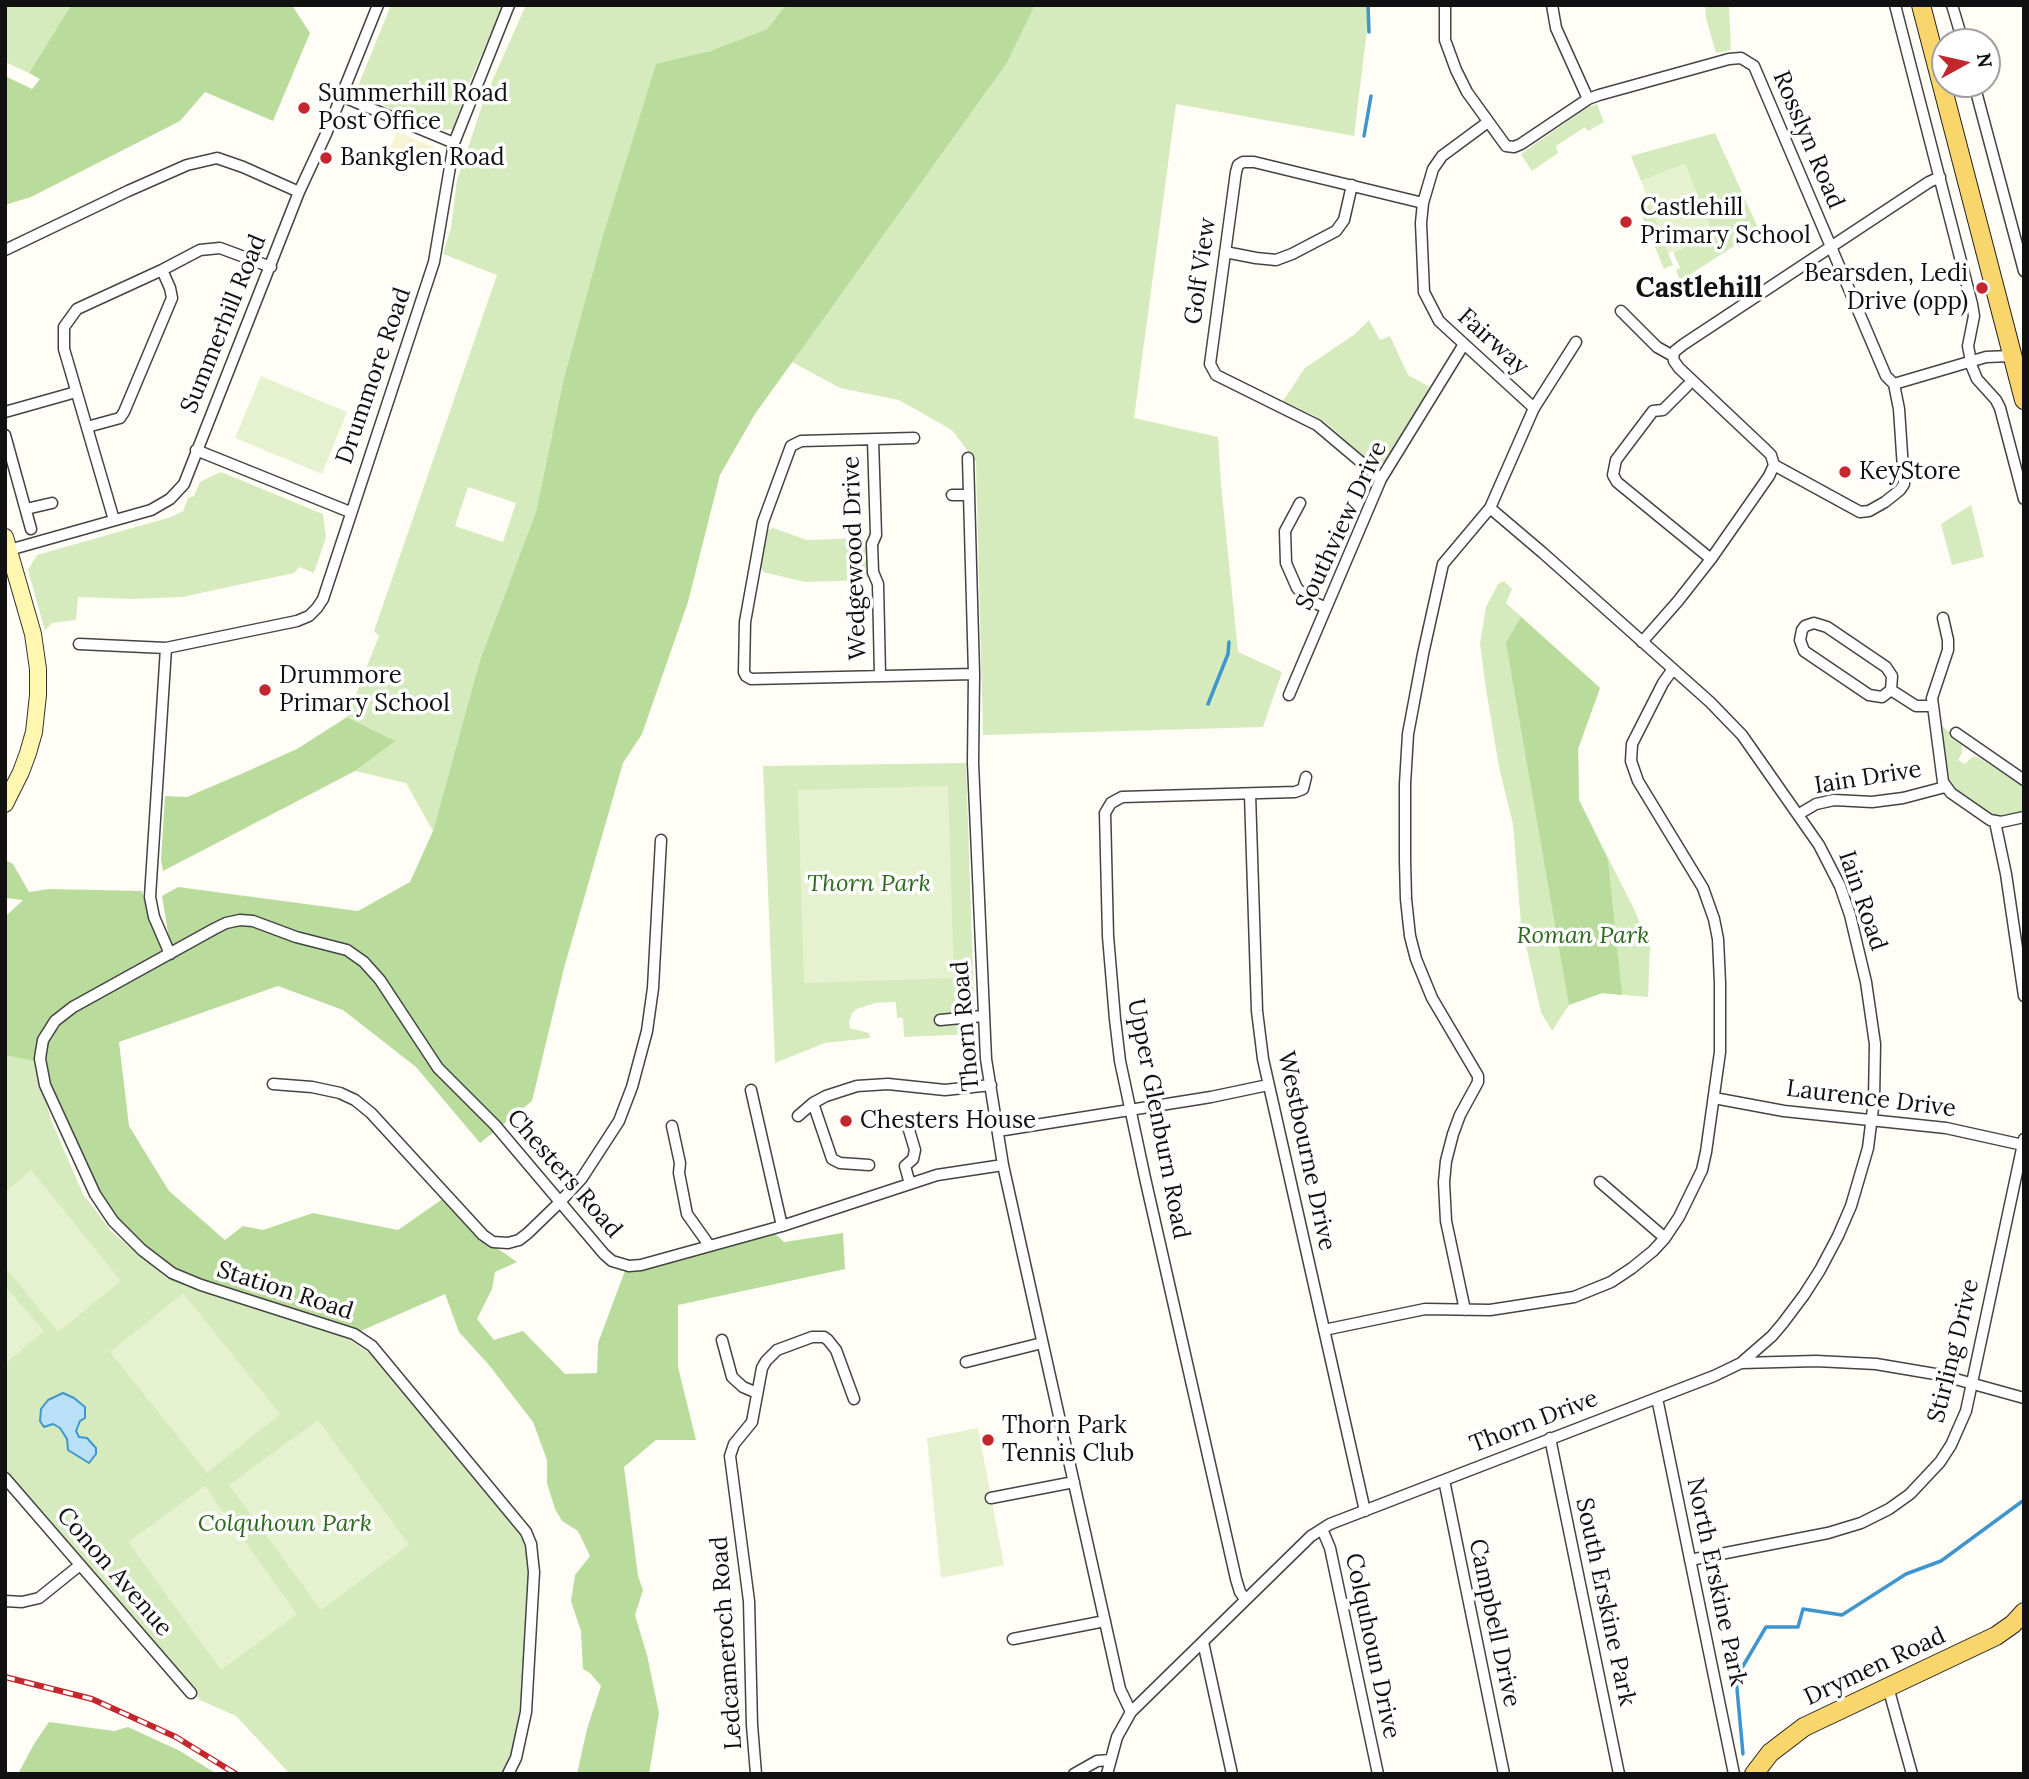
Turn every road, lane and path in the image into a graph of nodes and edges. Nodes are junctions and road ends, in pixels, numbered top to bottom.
1 (378, 5) edge
2 (509, 5) edge
3 (1445, 5) edge
4 (1552, 5) edge
5 (1895, 5) edge
6 (1921, 5) edge
7 (1952, 5) edge
8 (1959, 28) edge
9 (341, 96) junction
10 (1978, 98) edge
11 (1588, 99) junction
12 (1488, 122) junction
13 (454, 143) junction
14 (1940, 177) junction
15 (1352, 185) junction
16 (299, 192) junction
17 (1423, 203) junction
18 (1831, 247) junction
19 (5, 250) edge
20 (1225, 252) junction
21 (271, 267) junction
22 (162, 270) junction
23 (2024, 271) edge
24 (1621, 311) dead end
25 (1576, 342) dead end
26 (1464, 344) junction
27 (1673, 356) junction
28 (2018, 357) edge
29 (1971, 362) junction
30 (1894, 384) junction
31 (1687, 386) dead end
32 (76, 392) junction
33 (2024, 400) edge
34 (1534, 408) junction
35 (5, 412) edge
36 (88, 427) junction
37 (5, 436) edge
38 (914, 438) dead end
39 (873, 440) junction
40 (196, 450) junction
41 (968, 458) dead end
42 (1774, 465) junction
43 (1381, 479) junction
44 (952, 495) dead end
45 (969, 495) junction
46 (2024, 499) edge
47 (52, 503) dead end
48 (1300, 503) dead end
49 (1490, 508) junction
50 (26, 509) junction
51 (350, 512) junction
52 (114, 520) junction
53 (31, 529) dead end
54 (7, 544) edge
55 (1711, 559) junction
56 (1326, 608) junction
57 (1943, 618) dead end
58 (1642, 642) junction
59 (79, 643) dead end
60 (166, 648) junction
61 (1673, 669) junction
62 (974, 674) junction
63 (880, 675) junction
64 (1892, 690) junction
65 (1289, 695) dead end
66 (1933, 711) junction
67 (1956, 733) dead end
68 (1306, 777) dead end
69 (2024, 780) edge
70 (1945, 787) junction
71 (1251, 794) junction
72 (5, 804) edge
73 (1799, 814) junction
74 (2024, 817) edge
75 (1995, 822) junction
76 (661, 840) dead end
77 (170, 954) junction
78 (2024, 996) edge
79 (983, 1016) junction
80 (940, 1020) dead end
81 (273, 1084) dead end
82 (991, 1085) junction
83 (1268, 1085) junction
84 (751, 1090) dead end
85 (1714, 1098) junction
86 (813, 1103) junction
87 (1130, 1110) junction
88 (798, 1116) dead end
89 (906, 1120) dead end
90 (1872, 1120) junction
91 (672, 1126) dead end
92 (998, 1131) junction
93 (2023, 1142) edge
94 (692, 1160) dead end
95 (680, 1163) junction
96 (869, 1165) dead end
97 (1003, 1165) junction
98 (1600, 1182) dead end
99 (910, 1184) junction
100 (559, 1203) junction
101 (782, 1226) junction
102 (1665, 1238) junction
103 (709, 1245) junction
104 (1465, 1310) junction
105 (1324, 1330) junction
106 (722, 1340) dead end
107 (1042, 1343) junction
108 (966, 1362) dead end
109 (1741, 1363) junction
110 (1972, 1382) junction
111 (757, 1393) junction
112 (1657, 1398) junction
113 (2024, 1398) edge
114 (854, 1399) dead end
115 (1550, 1438) junction
116 (5, 1478) edge
117 (1444, 1480) junction
118 (1074, 1482) junction
119 (991, 1498) dead end
120 (1364, 1511) junction
121 (1322, 1529) junction
122 (1690, 1560) junction
123 (80, 1565) junction
124 (1245, 1599) junction
125 (5, 1601) edge
126 (2024, 1612) edge
127 (1105, 1620) junction
128 (1013, 1640) dead end
129 (1203, 1642) junction
130 (1888, 1687) junction
131 (191, 1693) dead end
132 (1131, 1712) junction
133 (1110, 1760) junction
134 (508, 1774) edge
135 (756, 1774) edge
136 (1074, 1774) edge
137 (1107, 1774) edge
138 (1232, 1774) edge
139 (1378, 1774) edge
140 (1504, 1774) edge
141 (1619, 1774) edge
142 (1734, 1774) edge
143 (1754, 1774) edge
144 (1912, 1774) edge

1 - 9 street, Summerhill Road
2 - 13 street, Drummore Road
3 - 12 street
4 - 11 street
5 - 14 street
6 - 28 main road
7 - 8 street
9 - 13 street
9 - 16 street, Summerhill Road
10 - 23 street
11 - 12 street, Rosslyn Road
11 - 18 street, Rosslyn Road
12 - 17 street, Fairway
13 - 51 street, Drummore Road
14 - 18 street
14 - 29 street
15 - 17 street, Golf View
15 - 20 street
15 - 20 street, Golf View
16 - 19 street
16 - 21 street, Summerhill Road
17 - 26 street, Fairway
18 - 27 street
18 - 30 street, Rosslyn Road
20 - 43 street, Golf View
21 - 22 street
21 - 40 street, Summerhill Road
22 - 32 street
22 - 36 street
24 - 27 street
25 - 34 street
26 - 34 street, Fairway
26 - 43 street, Southview Drive
27 - 42 street
28 - 29 street
28 - 33 main road
29 - 30 street
29 - 46 street
30 - 42 street
31 - 55 street
32 - 35 street
32 - 36 street
34 - 49 street
36 - 52 street
37 - 50 street
38 - 39 street, Wedgewood Drive
39 - 63 street, Wedgewood Drive
39 - 63 street, Wedgewood Drive
40 - 51 street
40 - 52 street, Summerhill Road
41 - 45 street, Thorn Road
42 - 55 street
43 - 56 street, Southview Drive
44 - 45 street
45 - 62 street, Thorn Road
47 - 50 street
48 - 56 street
49 - 58 street, Iain Road
49 - 104 street
50 - 53 street
51 - 60 street, Drummore Road
52 - 54 street, Summerhill Road
54 - 72 street
55 - 58 street
56 - 65 street, Southview Drive
57 - 66 street
58 - 61 street, Iain Road
59 - 60 street, Drummore Road
60 - 77 street
61 - 73 street, Iain Road
61 - 85 street
62 - 63 street, Wedgewood Drive
62 - 79 street, Thorn Road
64 - 64 street
64 - 66 street
66 - 70 street
67 - 69 street
68 - 71 street, Upper Glenburn Road
70 - 73 street, Iain Drive
70 - 75 street
71 - 83 street, Westbourne Drive
71 - 87 street, Upper Glenburn Road
73 - 90 street, Iain Road
74 - 75 street
75 - 78 street
76 - 100 street
77 - 100 street, Chesters Road
77 - 134 street, Station Road
79 - 80 street
79 - 82 street, Thorn Road
81 - 100 street
82 - 86 street
82 - 92 street, Thorn Road
83 - 87 street
83 - 105 street, Westbourne Drive
84 - 101 street
85 - 90 street, Laurence Drive
85 - 102 street
86 - 88 street
86 - 96 street
87 - 92 street
87 - 124 street, Upper Glenburn Road
89 - 99 street
90 - 93 street, Laurence Drive
90 - 109 street, Iain Road
91 - 95 street
92 - 97 street, Thorn Road
93 - 110 street, Stirling Drive
94 - 95 street
95 - 103 street
97 - 99 street, Chesters Road
97 - 107 street, Thorn Road
98 - 102 street
99 - 101 street, Chesters Road
100 - 103 street, Chesters Road
101 - 103 street, Chesters Road
102 - 104 street
104 - 105 street
105 - 120 street, Westbourne Drive
106 - 111 street
107 - 108 street
107 - 118 street, Thorn Road
109 - 110 street, Thorn Drive
109 - 112 street, Thorn Drive
110 - 113 street, Thorn Drive
110 - 122 street, Stirling Drive
111 - 114 street
111 - 135 street, Ledcameroch Road
112 - 115 street, Thorn Drive
112 - 122 street, North Erskine Park
115 - 117 street, Thorn Drive
115 - 141 street, South Erskine Park
116 - 123 street, Conon Avenue
117 - 120 street, Thorn Drive
117 - 140 street, Campbell Drive
118 - 119 street
118 - 127 street, Thorn Road
120 - 121 street, Thorn Drive
121 - 124 street, Thorn Drive
121 - 139 street, Colquhoun Drive
122 - 142 street, North Erskine Park
123 - 125 street
123 - 131 street, Conon Avenue
124 - 129 street, Thorn Drive
126 - 130 main road, Drymen Road
127 - 128 street
127 - 132 street, Thorn Road
129 - 132 street, Thorn Drive
129 - 138 street
130 - 143 main road, Drymen Road
130 - 144 street
132 - 133 street
133 - 136 street
133 - 137 street

